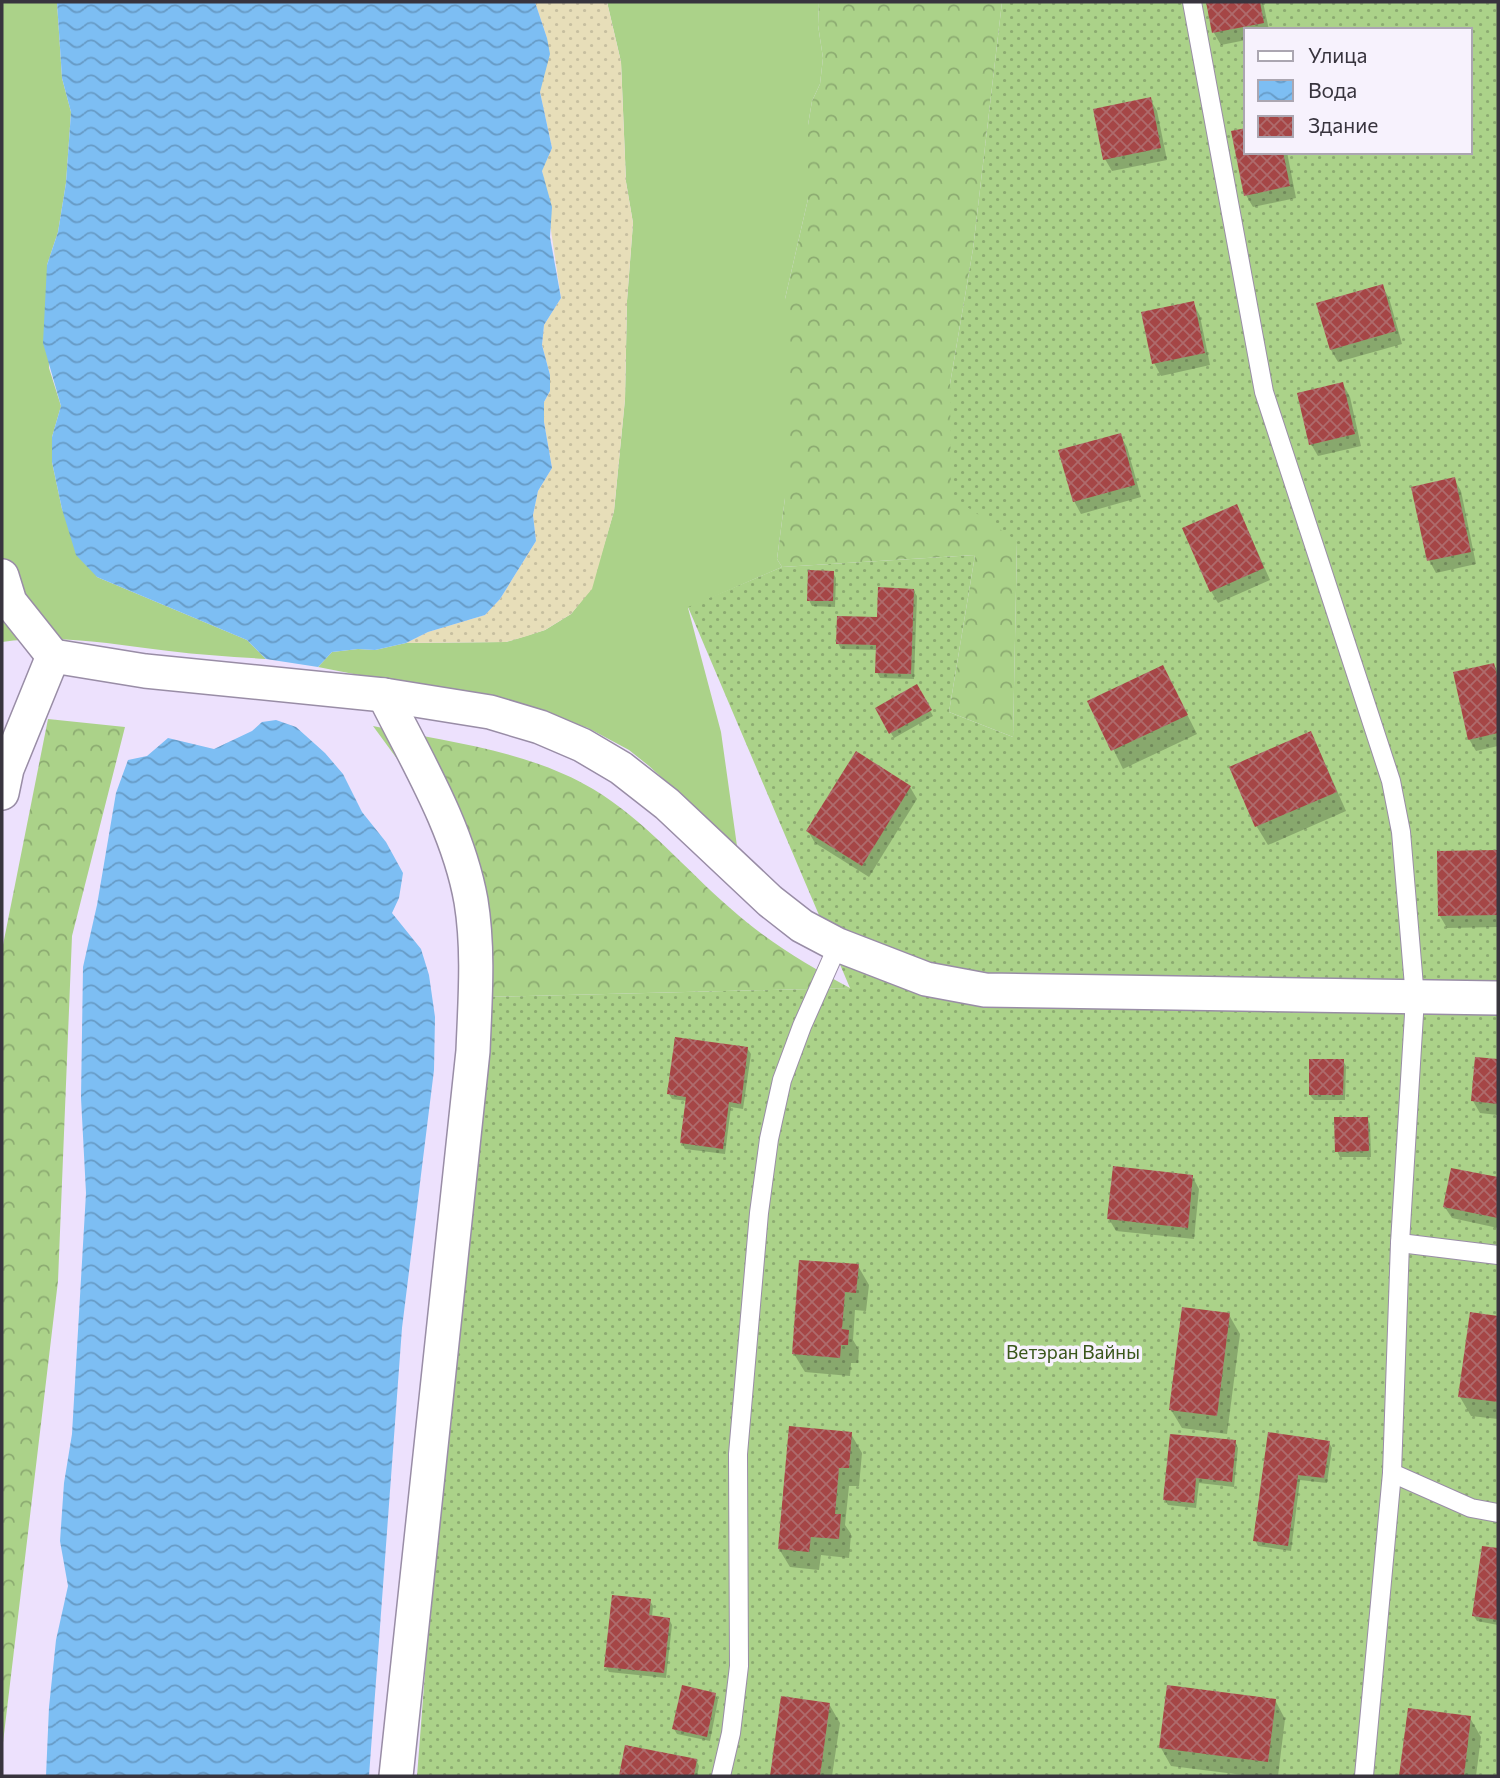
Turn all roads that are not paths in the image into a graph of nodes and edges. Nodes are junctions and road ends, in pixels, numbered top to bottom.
1 (1192, 2) edge
2 (2, 576) edge
3 (53, 656) junction
4 (384, 695) junction
5 (2, 793) edge
6 (838, 945) junction
7 (1415, 998) junction
8 (1498, 998) edge
9 (1400, 1243) junction
10 (1498, 1255) edge
11 (1392, 1473) junction
12 (1498, 1513) edge
13 (396, 1776) edge
14 (721, 1776) edge
15 (1364, 1776) edge

1 - 7 lane
2 - 3 street
3 - 4 street
3 - 5 street
4 - 6 street
4 - 13 street
6 - 7 street
6 - 14 lane
7 - 8 street
7 - 9 lane
9 - 10 lane
9 - 11 lane
11 - 12 lane
11 - 15 lane

